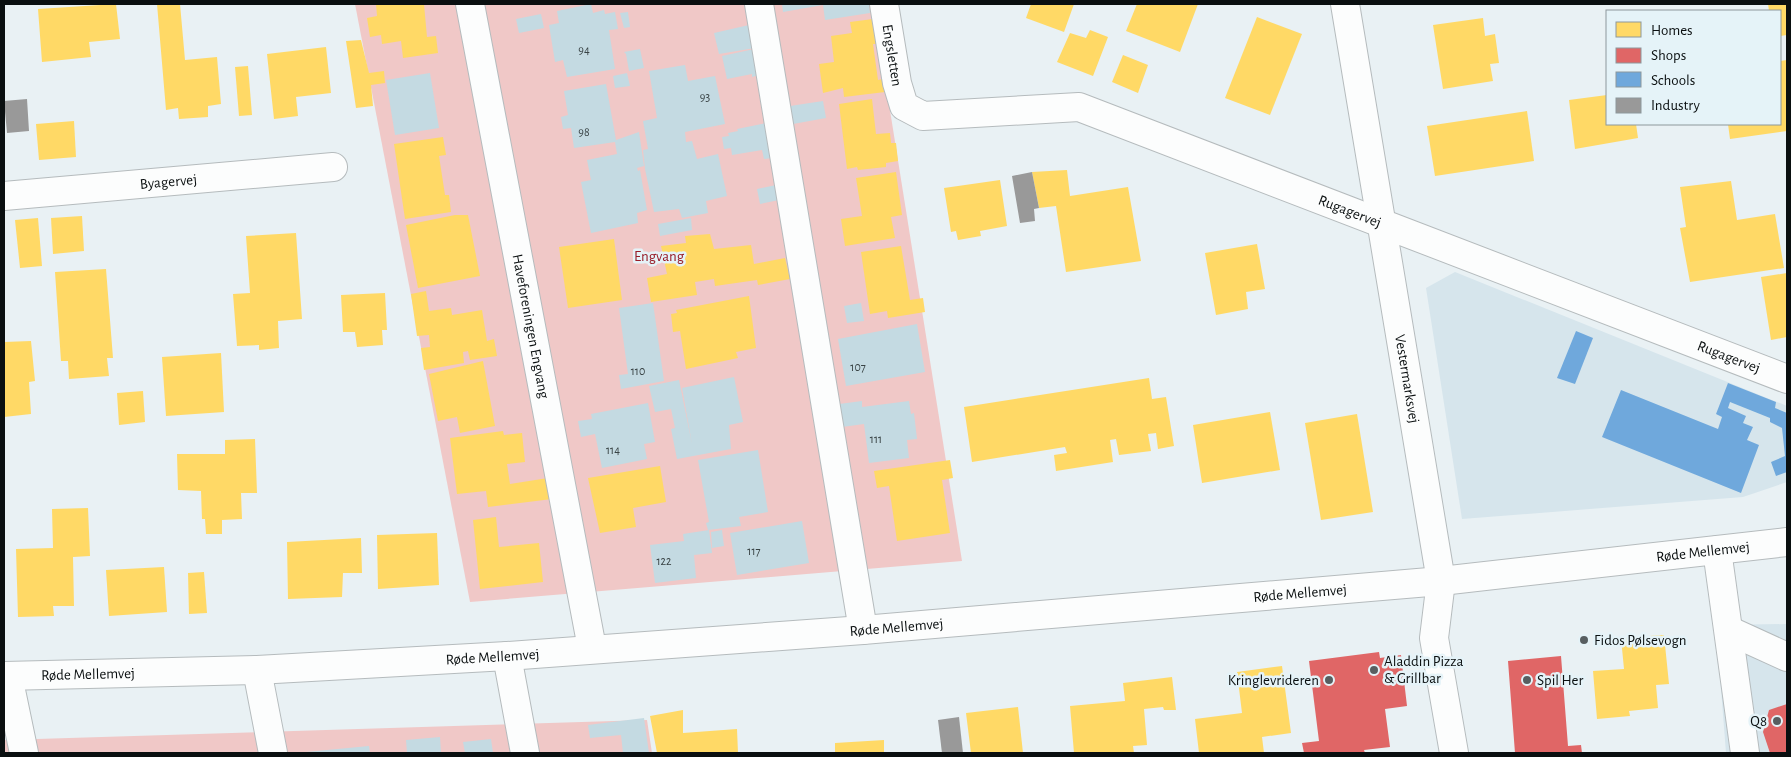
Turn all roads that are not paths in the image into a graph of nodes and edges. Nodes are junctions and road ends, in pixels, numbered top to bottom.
1 (470, 4) edge
2 (758, 4) edge
3 (884, 4) edge
4 (1345, 4) edge
5 (904, 106) joint
6 (333, 167) dead end
7 (4, 196) edge
8 (1380, 221) junction
9 (1787, 379) edge
10 (1787, 542) edge
11 (1717, 550) junction
12 (1441, 581) junction
13 (863, 630) junction
14 (1730, 631) junction
15 (592, 648) junction
16 (508, 656) junction
17 (1787, 657) edge
18 (257, 670) junction
19 (6, 676) edge
20 (24, 753) edge
21 (273, 753) edge
22 (525, 753) edge
23 (1454, 753) edge
24 (1746, 753) edge

1 - 15 street, Haveforeningen Engvang
2 - 13 street
3 - 5 street, Engsletten
4 - 8 street, Vestermarksvej
5 - 8 street, Rugagervej
6 - 7 street, Byagervej
8 - 9 street, Rugagervej
8 - 12 street, Vestermarksvej
10 - 11 street, Røde Mellemvej
11 - 12 street, Røde Mellemvej
11 - 14 street
12 - 13 street, Røde Mellemvej
12 - 23 street, Vestermarksvej
13 - 15 street, Røde Mellemvej
14 - 17 street
14 - 24 street
15 - 16 street, Røde Mellemvej
16 - 18 street, Røde Mellemvej
16 - 22 street
18 - 19 street, Røde Mellemvej
18 - 21 street
19 - 20 street

